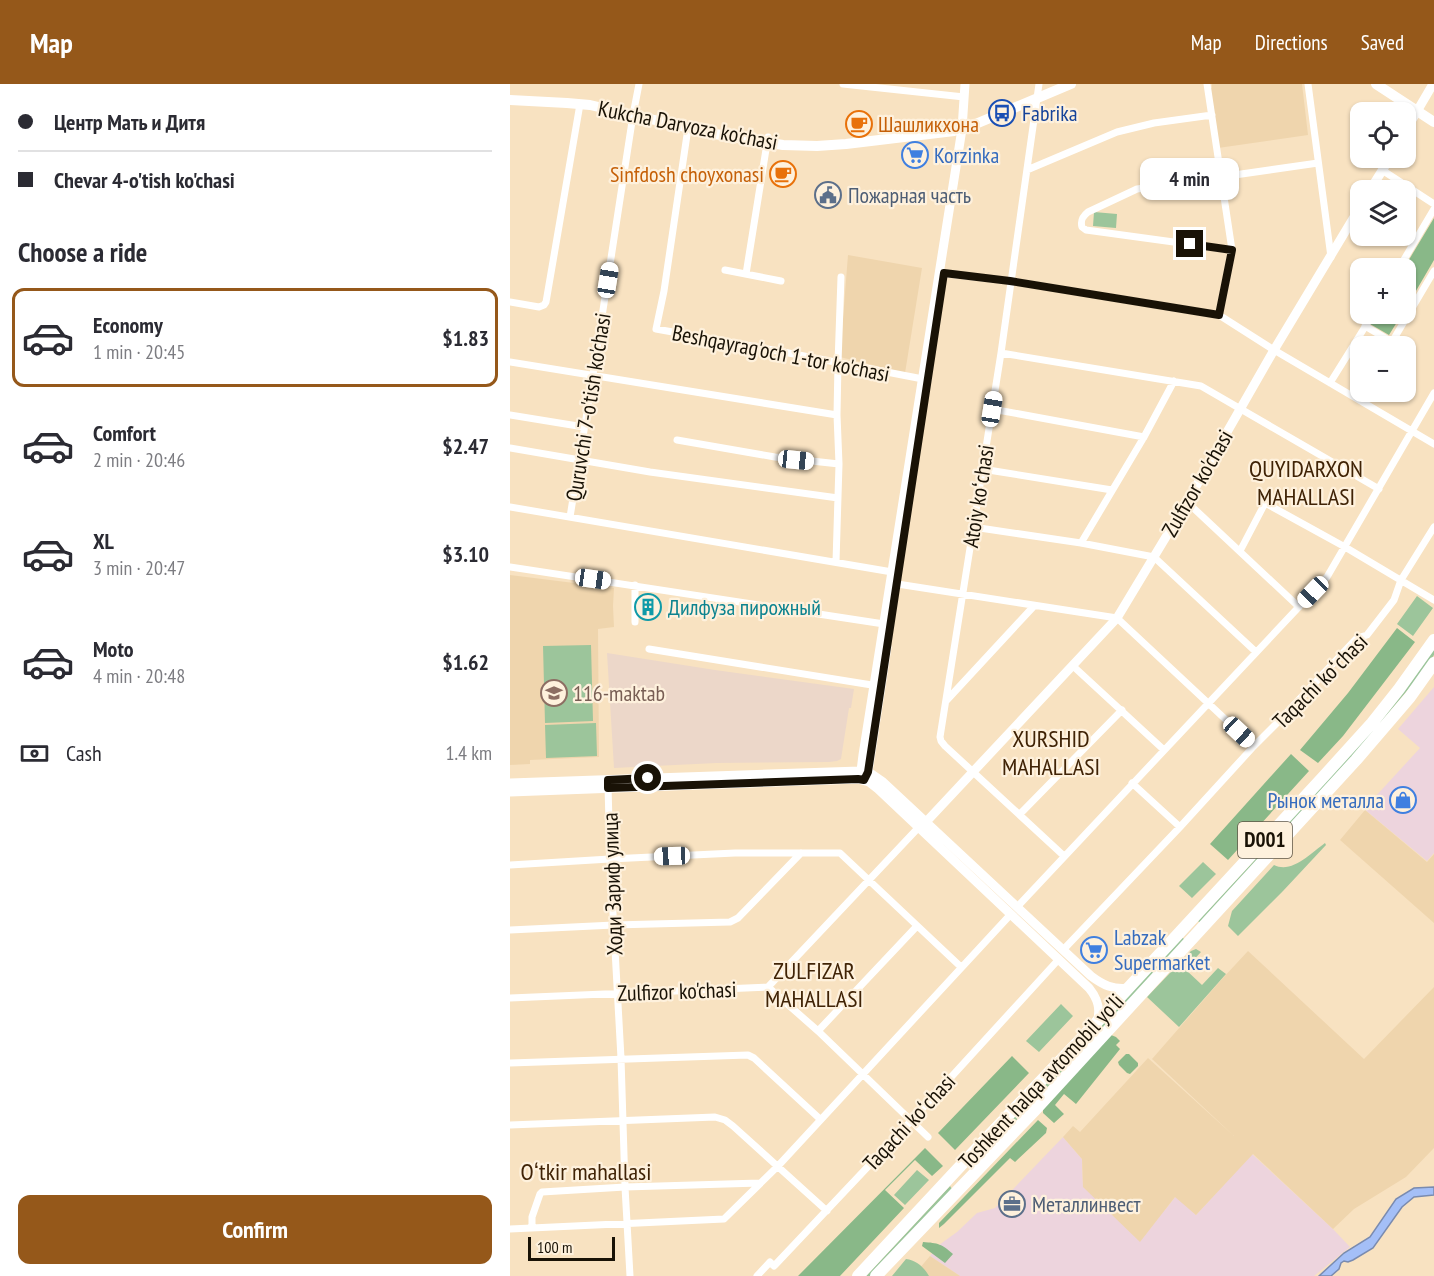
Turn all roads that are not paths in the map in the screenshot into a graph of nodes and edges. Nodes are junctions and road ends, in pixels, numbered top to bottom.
1 (639, 84) edge
2 (843, 84) edge
3 (965, 84) edge
4 (1055, 84) edge
5 (1071, 84) edge
6 (1207, 84) edge
7 (1308, 84) edge
8 (1376, 84) edge
9 (1387, 84) edge
10 (1433, 84) edge
11 (1038, 91) edge
12 (510, 95) edge
13 (964, 97) junction
14 (510, 100) edge
15 (580, 104) junction
16 (1419, 108) junction
17 (634, 112) junction
18 (1416, 113) edge
19 (1434, 114) edge
20 (1212, 115) junction
21 (1434, 122) edge
22 (963, 126) junction
23 (688, 128) junction
24 (767, 140) junction
25 (1318, 163) junction
26 (1384, 168) edge
27 (1027, 170) junction
28 (1382, 171) junction
29 (1221, 178) junction
30 (1376, 180) edge
31 (1434, 204) edge
32 (1434, 209) edge
33 (1350, 224) edge
34 (1232, 250) junction
35 (1331, 257) junction
36 (1405, 258) edge
37 (725, 270) dead end
38 (1434, 271) edge
39 (942, 273) junction
40 (746, 274) junction
41 (841, 277) dead end
42 (781, 281) dead end
43 (1010, 281) junction
44 (510, 302) edge
45 (1219, 315) junction
46 (1365, 326) joint
47 (1275, 350) junction
48 (1000, 353) junction
49 (510, 362) edge
50 (838, 363) junction
51 (593, 375) junction
52 (925, 379) junction
53 (1174, 381) junction
54 (1330, 383) junction
55 (1434, 393) edge
56 (992, 409) junction
57 (1240, 409) junction
58 (510, 415) edge
59 (837, 416) junction
60 (584, 427) junction
61 (1412, 431) junction
62 (1144, 437) junction
63 (677, 440) dead end
64 (1434, 444) edge
65 (510, 448) edge
66 (579, 459) junction
67 (839, 465) junction
68 (982, 469) junction
69 (1379, 489) junction
70 (1112, 490) junction
71 (838, 498) junction
72 (1187, 502) junction
73 (510, 507) edge
74 (570, 517) junction
75 (973, 527) junction
76 (1434, 527) edge
77 (1081, 543) junction
78 (1345, 547) junction
79 (1240, 551) junction
80 (1154, 557) junction
81 (836, 562) junction
82 (510, 567) edge
83 (894, 578) junction
84 (1401, 580) junction
85 (635, 585) junction
86 (963, 594) junction
87 (1434, 600) edge
88 (1034, 606) junction
89 (1299, 607) junction
90 (1117, 618) junction
91 (635, 622) dead end
92 (884, 624) junction
93 (1434, 640) edge
94 (649, 649) dead end
95 (1256, 652) junction
96 (1434, 663) edge
97 (1073, 666) junction
98 (877, 686) junction
99 (945, 702) junction
100 (1208, 703) junction
101 (1122, 711) junction
102 (1254, 746) junction
103 (1164, 750) junction
104 (974, 772) junction
105 (864, 774) junction
106 (510, 783) edge
107 (1132, 783) junction
108 (608, 784) junction
109 (510, 792) edge
110 (1020, 814) junction
111 (923, 825) junction
112 (1180, 827) junction
113 (801, 853) junction
114 (1064, 856) junction
115 (610, 859) junction
116 (510, 865) edge
117 (870, 881) junction
118 (1014, 910) junction
119 (614, 925) junction
120 (917, 926) junction
121 (1185, 927) junction
122 (510, 930) edge
123 (1195, 936) junction
124 (1061, 955) junction
125 (961, 967) junction
126 (1082, 975) junction
127 (768, 987) junction
128 (1129, 988) junction
129 (617, 993) junction
130 (510, 998) edge
131 (1097, 1022) junction
132 (818, 1031) junction
133 (621, 1058) junction
134 (510, 1063) edge
135 (862, 1073) junction
136 (820, 1119) junction
137 (623, 1121) junction
138 (911, 1121) junction
139 (510, 1125) edge
140 (928, 1137) dead end
141 (979, 1146) junction
142 (990, 1157) junction
143 (778, 1166) junction
144 (951, 1176) junction
145 (760, 1183) junction
146 (625, 1187) junction
147 (961, 1187) junction
148 (827, 1211) junction
149 (627, 1224) junction
150 (532, 1228) junction
151 (510, 1229) edge
152 (630, 1276) edge
153 (758, 1276) edge
154 (858, 1276) edge
155 (876, 1276) edge

1 - 17 street, Quruvchi 7-o'tish ko'chasi
2 - 13 street
3 - 13 main road
4 - 11 main road, Kukcha Darvoza ko'chasi
5 - 11 main road, Kukcha Darvoza ko'chasi
6 - 20 street
7 - 25 street
8 - 16 main road
9 - 16 main road
10 - 16 main road
11 - 22 main road, Kukcha Darvoza ko'chasi
11 - 27 street, Atoiy koʻchasi
12 - 17 main road, Kukcha Darvoza ko'chasi
13 - 22 main road
14 - 15 main road, Kukcha Darvoza ko'chasi
15 - 17 main road, Kukcha Darvoza ko'chasi
15 - 44 street
16 - 18 main road
16 - 19 main road
16 - 21 main road
17 - 23 main road, Kukcha Darvoza ko'chasi
17 - 24 main road, Kukcha Darvoza ko'chasi
17 - 51 street, Quruvchi 7-o'tish ko'chasi
20 - 27 street
20 - 29 street
22 - 24 main road, Kukcha Darvoza ko'chasi
22 - 39 main road
23 - 24 main road, Kukcha Darvoza ko'chasi
23 - 50 street, Beshqayrag'och 1-tor ko'chasi
24 - 40 street
25 - 29 street
25 - 35 street
26 - 28 main road
27 - 43 street, Atoiy koʻchasi
28 - 30 main road
28 - 31 street
29 - 34 street
29 - 34 street
32 - 36 street
33 - 35 main road, Zulfizor ko'chasi
34 - 45 street
35 - 47 main road, Zulfizor ko'chasi
37 - 40 street
38 - 46 street
39 - 43 street
39 - 52 main road
40 - 42 street
41 - 50 street
43 - 45 street
43 - 48 street, Atoiy koʻchasi
45 - 47 street
46 - 54 street
47 - 54 street
47 - 57 main road, Zulfizor ko'chasi
48 - 53 street
48 - 56 street, Atoiy koʻchasi
49 - 51 street
50 - 52 street, Beshqayrag'och 1-tor ko'chasi
50 - 59 street
51 - 59 street
51 - 60 street, Quruvchi 7-o'tish ko'chasi
52 - 83 main road
53 - 57 street
53 - 62 street
54 - 61 street
55 - 61 street
56 - 62 street
56 - 68 street, Atoiy koʻchasi
57 - 69 street
57 - 72 main road, Zulfizor ko'chasi
58 - 60 street
59 - 67 street
60 - 66 street, Quruvchi 7-o'tish ko'chasi
61 - 64 street
61 - 69 street
62 - 70 street
63 - 67 street
65 - 66 street
66 - 71 street
66 - 74 street, Quruvchi 7-o'tish ko'chasi
67 - 71 street
68 - 70 street
68 - 75 street, Atoiy koʻchasi
69 - 78 street
70 - 77 street
71 - 81 street
72 - 79 street
72 - 80 main road, Zulfizor ko'chasi
73 - 74 street
74 - 81 street
75 - 77 street
75 - 86 street, Atoiy koʻchasi
76 - 84 street, Taqachi koʻchasi
77 - 80 street
78 - 79 street
78 - 84 street
78 - 89 street
79 - 89 street
80 - 90 main road, Zulfizor ko'chasi
80 - 95 street
81 - 83 street
82 - 85 street
83 - 86 street
83 - 92 main road
83 - 98 main road
84 - 87 street
84 - 102 street, Taqachi koʻchasi
85 - 91 street
85 - 92 street
86 - 88 street
86 - 99 street, Atoiy koʻchasi
88 - 90 street
88 - 99 street
89 - 95 street
90 - 97 main road, Zulfizor ko'chasi
90 - 100 street
92 - 98 main road
93 - 121 highway, Toshkent halqa avtomobil yo'li / D001
94 - 98 street
95 - 100 street
96 - 123 highway, Toshkent halqa avtomobil yo'li / D001
97 - 101 street
97 - 104 main road, Zulfizor ko'chasi
98 - 105 main road
99 - 104 street, Atoiy koʻchasi
100 - 102 street
100 - 103 street
101 - 103 street
101 - 110 street
102 - 112 street, Taqachi koʻchasi
103 - 107 street
104 - 110 street, Atoiy koʻchasi
104 - 111 main road, Zulfizor ko'chasi
105 - 108 main road
105 - 111 main road
106 - 108 main road
107 - 112 street
107 - 114 street
108 - 109 main road
108 - 115 street, Ходи Зариф улица
110 - 114 street, Atoiy koʻchasi
111 - 117 street, Zulfizor ko'chasi
111 - 118 main road
112 - 124 street, Taqachi koʻchasi
113 - 115 street
113 - 117 street
113 - 119 street
114 - 118 street
115 - 116 street
115 - 119 street, Ходи Зариф улица
117 - 120 street
117 - 127 street, Zulfizor ko'chasi
118 - 124 main road
118 - 125 street
119 - 122 street
119 - 129 street, Ходи Зариф улица
120 - 125 street
120 - 132 street
121 - 123 highway
121 - 128 highway, Toshkent halqa avtomobil yo'li / D001
123 - 142 highway, Toshkent halqa avtomobil yo'li / D001
124 - 126 main road
124 - 138 street, Taqachi koʻchasi
125 - 135 street
126 - 128 main road
126 - 131 main road
127 - 129 street, Zulfizor ko'chasi
127 - 132 street
128 - 131 highway, Toshkent halqa avtomobil yo'li / D001
129 - 130 street, Zulfizor ko'chasi
129 - 133 street, Ходи Зариф улица
131 - 141 highway, Toshkent halqa avtomobil yo'li / D001
132 - 135 street
133 - 134 street
133 - 136 street
133 - 137 street, Ходи Зариф улица
135 - 136 street
135 - 138 street
136 - 143 street
137 - 139 street
137 - 143 street
137 - 146 street, Ходи Зариф улица
138 - 140 street
138 - 148 street, Taqachi koʻchasi
141 - 142 highway
141 - 144 highway, Toshkent halqa avtomobil yo'li / D001
142 - 147 highway, Toshkent halqa avtomobil yo'li / D001
143 - 145 street
143 - 148 street
144 - 147 highway
144 - 154 highway, Toshkent halqa avtomobil yo'li / D001
145 - 146 street
145 - 149 street
146 - 149 street, Ходи Зариф улица
146 - 150 street
147 - 155 highway, Toshkent halqa avtomobil yo'li / D001
148 - 153 street, Taqachi koʻchasi
149 - 150 street
149 - 152 street, Ходи Зариф улица
150 - 151 street

